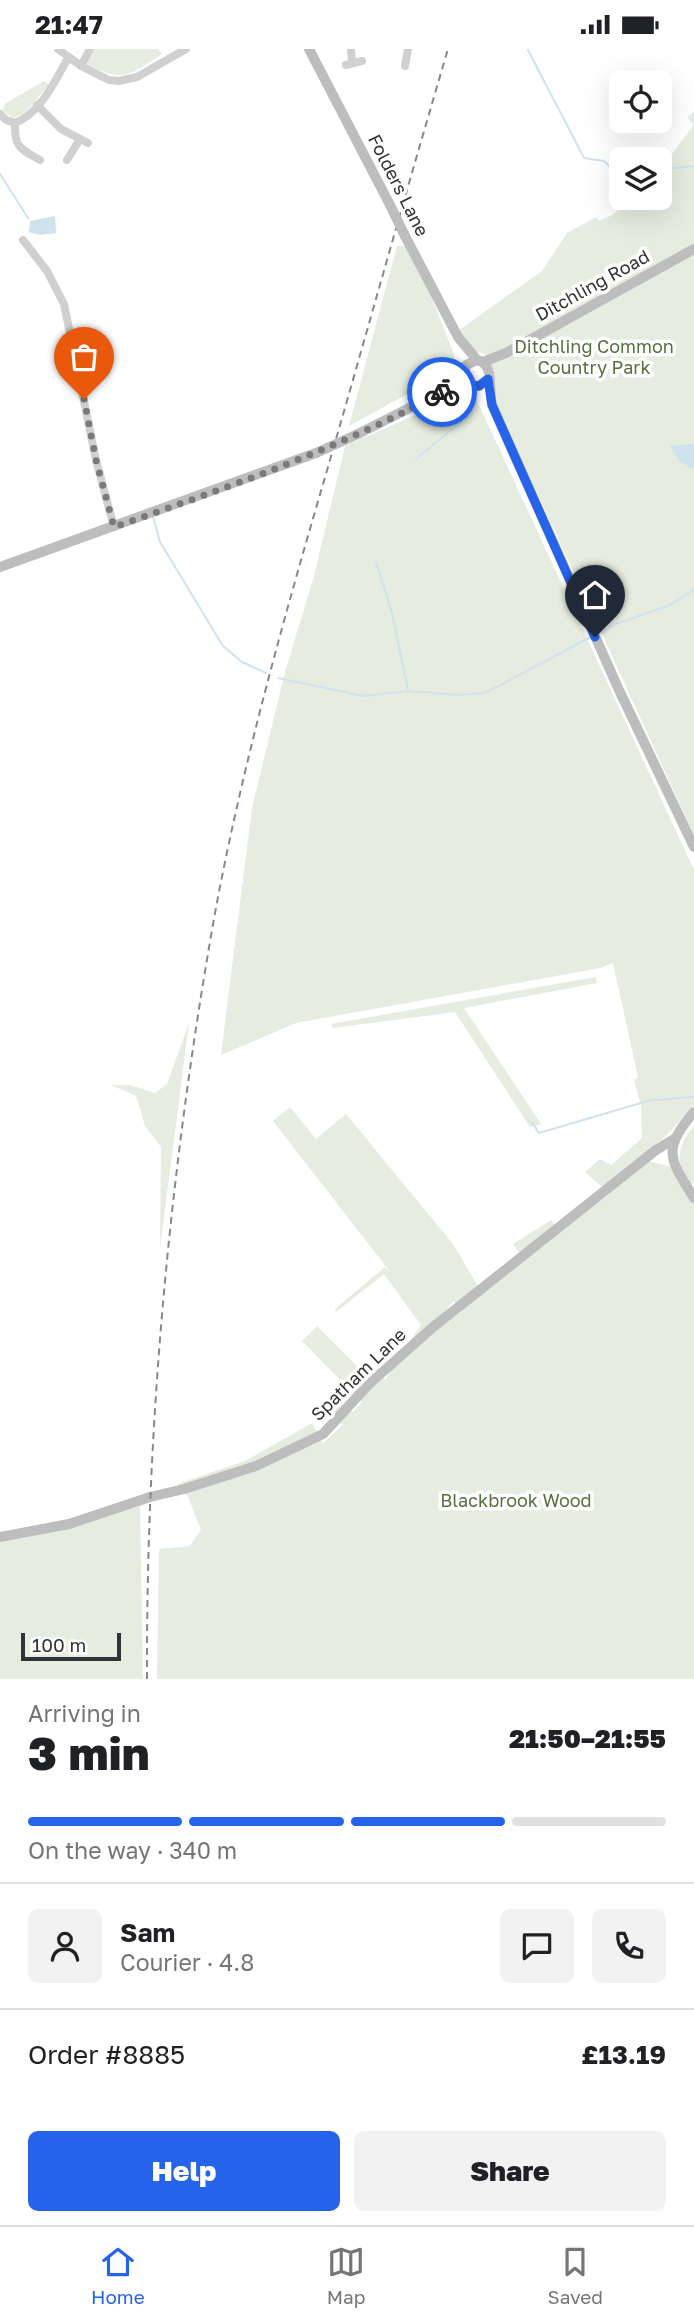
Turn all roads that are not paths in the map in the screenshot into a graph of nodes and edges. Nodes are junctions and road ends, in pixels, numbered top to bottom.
1 (58, 49) edge
2 (90, 49) edge
3 (186, 49) edge
4 (351, 49) edge
5 (408, 49) edge
6 (312, 50) edge
7 (68, 58) junction
8 (362, 61) dead end
9 (81, 66) junction
10 (405, 66) dead end
11 (37, 105) junction
12 (0, 114) edge
13 (15, 123) junction
14 (40, 160) dead end
15 (67, 160) dead end
16 (23, 240) dead end
17 (694, 249) edge
18 (458, 337) junction
19 (506, 353) junction
20 (480, 361) junction
21 (464, 371) junction
22 (489, 378) junction
23 (473, 386) junction
24 (445, 390) junction
25 (492, 405) junction
26 (114, 527) junction
27 (0, 567) edge
28 (694, 847) edge
29 (694, 1112) edge
30 (674, 1139) junction
31 (652, 1154) junction
32 (674, 1163) junction
33 (694, 1198) edge
34 (0, 1537) edge

1 - 7 street
2 - 9 street
3 - 9 street
4 - 8 street
5 - 10 street
6 - 18 street, Folders Lane, bridge
7 - 9 street
7 - 11 street
11 - 13 street
11 - 15 street
12 - 13 street
13 - 14 street
16 - 26 street
17 - 19 street, Ditchling Road
18 - 20 street, Folders Lane
18 - 21 street, Folders Lane
19 - 20 street, Ditchling Road
19 - 22 street, Ditchling Road
20 - 21 street
20 - 22 street
21 - 23 street
21 - 24 street
22 - 23 street
22 - 25 street
23 - 24 street
23 - 25 street
24 - 26 street, bridge
25 - 28 street
26 - 27 street
29 - 30 street, Spatham Lane
30 - 31 street, Spatham Lane
30 - 32 street
31 - 32 street
31 - 34 street, Spatham Lane
32 - 33 street

